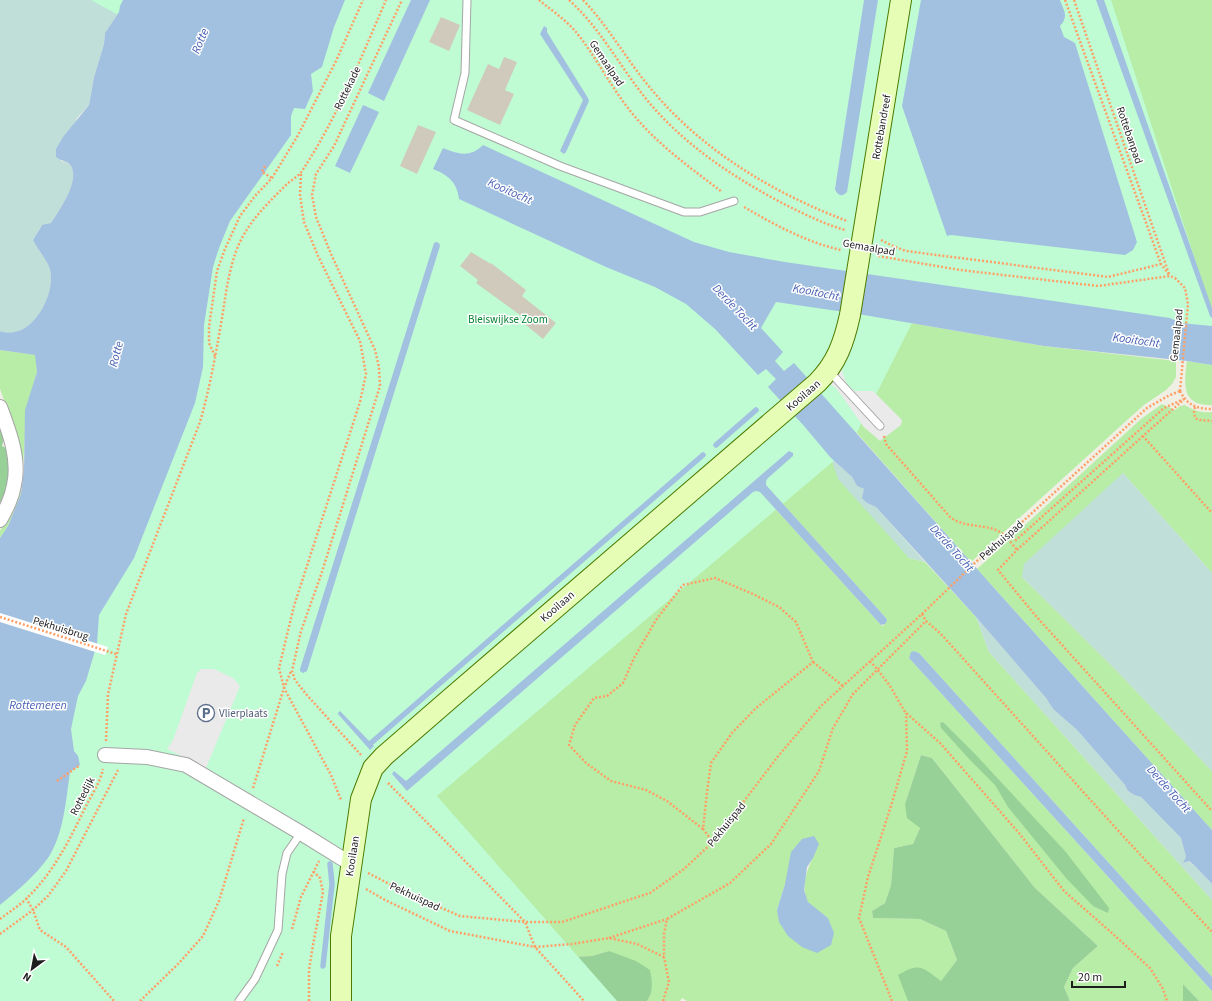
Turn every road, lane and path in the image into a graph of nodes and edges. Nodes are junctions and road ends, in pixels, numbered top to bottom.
1 (363, 0) edge
2 (386, 0) edge
3 (402, 0) edge
4 (467, 0) edge
5 (539, 0) edge
6 (569, 0) edge
7 (583, 0) edge
8 (901, 0) edge
9 (1065, 0) edge
10 (1074, 0) edge
11 (266, 166) dead end
12 (301, 173) junction
13 (272, 178) junction
14 (734, 201) junction
15 (861, 244) junction
16 (1161, 264) junction
17 (1170, 276) junction
18 (215, 356) junction
19 (823, 377) junction
20 (1180, 391) junction
21 (1184, 399) junction
22 (0, 407) edge
23 (1195, 407) junction
24 (1212, 409) edge
25 (1212, 420) edge
26 (880, 426) joint
27 (1143, 436) junction
28 (1212, 513) edge
29 (0, 520) edge
30 (1009, 534) junction
31 (1005, 537) junction
32 (1018, 550) junction
33 (922, 614) junction
34 (0, 617) edge
35 (926, 620) junction
36 (116, 654) junction
37 (870, 661) junction
38 (813, 662) junction
39 (878, 669) junction
40 (292, 671) junction
41 (843, 686) junction
42 (284, 688) junction
43 (906, 712) junction
44 (105, 755) junction
45 (124, 755) junction
46 (80, 765) dead end
47 (373, 768) junction
48 (57, 781) dead end
49 (249, 802) junction
50 (342, 804) dead end
51 (1212, 811) edge
52 (704, 829) junction
53 (301, 833) junction
54 (713, 842) junction
55 (351, 864) junction
56 (313, 871) dead end
57 (26, 898) junction
58 (33, 910) junction
59 (0, 919) edge
60 (667, 919) junction
61 (525, 922) junction
62 (1212, 932) edge
63 (0, 934) edge
64 (609, 938) junction
65 (535, 947) junction
66 (664, 957) junction
67 (114, 1001) edge
68 (140, 1001) edge
69 (239, 1001) edge
70 (309, 1001) edge
71 (341, 1001) edge
72 (584, 1001) edge
73 (662, 1001) edge
74 (892, 1001) edge
75 (1167, 1001) edge

1 - 13 path
2 - 12 path, Rottekade
3 - 40 path
4 - 14 lane
5 - 14 path, Gemaalpad
6 - 15 path
7 - 15 path
8 - 15 street, Rottebandreef
9 - 16 path
10 - 17 path, Rottebanpad
11 - 13 path
12 - 18 path, Rottedijk
12 - 42 path
13 - 18 path
14 - 15 path, Gemaalpad
15 - 16 path
15 - 17 path, Gemaalpad
15 - 19 street, Kooilaan
16 - 17 path
17 - 20 path, Gemaalpad
18 - 36 path, Rottedijk
19 - 26 lane
19 - 47 street, Kooilaan
20 - 21 path
20 - 30 path, Pekhuispad
21 - 23 path
21 - 27 path
21 - 30 path
22 - 29 street
23 - 24 path
23 - 25 path
26 - 31 path
27 - 28 path
27 - 32 path
30 - 31 path, Pekhuispad
31 - 32 path
31 - 33 path, Pekhuispad
32 - 51 path
33 - 35 path
33 - 37 path, Pekhuispad
34 - 36 path, Pekhuisbrug
35 - 39 path
35 - 62 path
36 - 44 path, Rottedijk
37 - 39 path
37 - 41 path, Pekhuispad
38 - 41 path
38 - 52 path
38 - 52 path
39 - 43 path
39 - 60 path
40 - 42 path
40 - 47 path
41 - 54 path, Pekhuispad
42 - 49 path
42 - 50 path
43 - 74 path
43 - 75 path
44 - 45 street
44 - 57 path, Rottedijk
45 - 49 street
45 - 58 path
46 - 48 path
47 - 55 street, Kooilaan
47 - 61 path
49 - 53 street
49 - 68 path
52 - 54 path
53 - 55 street
53 - 69 lane
54 - 61 path, Pekhuispad
55 - 61 path, Pekhuispad
55 - 65 path
55 - 71 street, Kooilaan
56 - 70 path
57 - 58 path
57 - 59 path, Rottedijk
58 - 63 path
58 - 67 path
60 - 64 path
60 - 66 path
61 - 65 path
64 - 65 path
64 - 66 path
65 - 72 path
66 - 73 path

